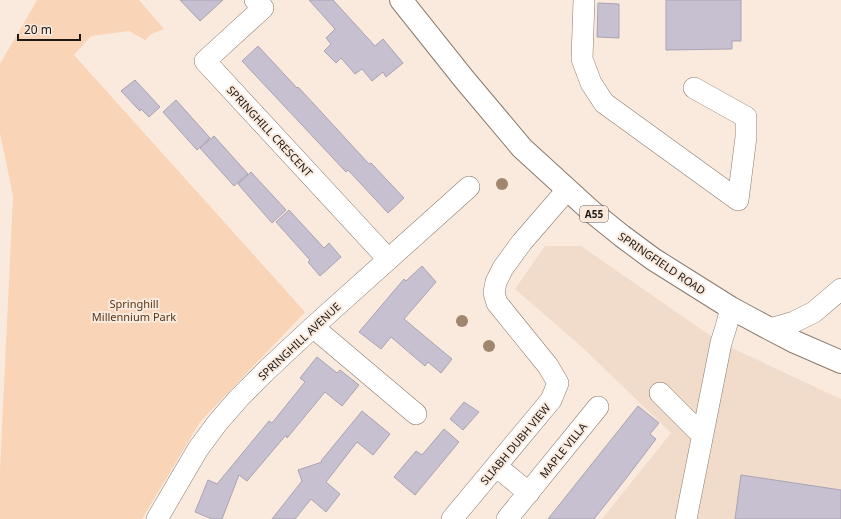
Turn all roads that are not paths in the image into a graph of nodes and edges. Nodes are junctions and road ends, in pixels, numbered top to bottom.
1 (401, 0) edge
2 (584, 0) edge
3 (259, 4) edge
4 (694, 88) dead end
5 (468, 187) dead end
6 (567, 190) junction
7 (388, 259) junction
8 (841, 289) edge
9 (731, 308) junction
10 (313, 327) junction
11 (770, 330) junction
12 (841, 362) edge
13 (660, 393) dead end
14 (598, 407) dead end
15 (416, 414) dead end
16 (702, 435) junction
17 (496, 466) junction
18 (529, 493) junction
19 (157, 519) edge
20 (452, 519) edge
21 (507, 519) edge
22 (686, 519) edge

1 - 6 highway, SPRINGFIELD ROAD / A55
2 - 4 street
3 - 7 street, SPRINGHILL CRESCENT
5 - 7 street, SPRINGHILL AVENUE
6 - 9 highway, SPRINGFIELD ROAD / A55
6 - 17 street, SLIABH DUBH VIEW
7 - 10 street, SPRINGHILL AVENUE
8 - 11 street
9 - 11 highway, SPRINGFIELD ROAD / A55
9 - 16 street
10 - 15 street
10 - 19 street, SPRINGHILL AVENUE
11 - 12 highway, SPRINGFIELD ROAD / A55
13 - 16 street
14 - 18 street, MAPLE VILLA
16 - 22 street
17 - 18 street
17 - 20 street, SLIABH DUBH VIEW
18 - 21 street, MAPLE VILLA

